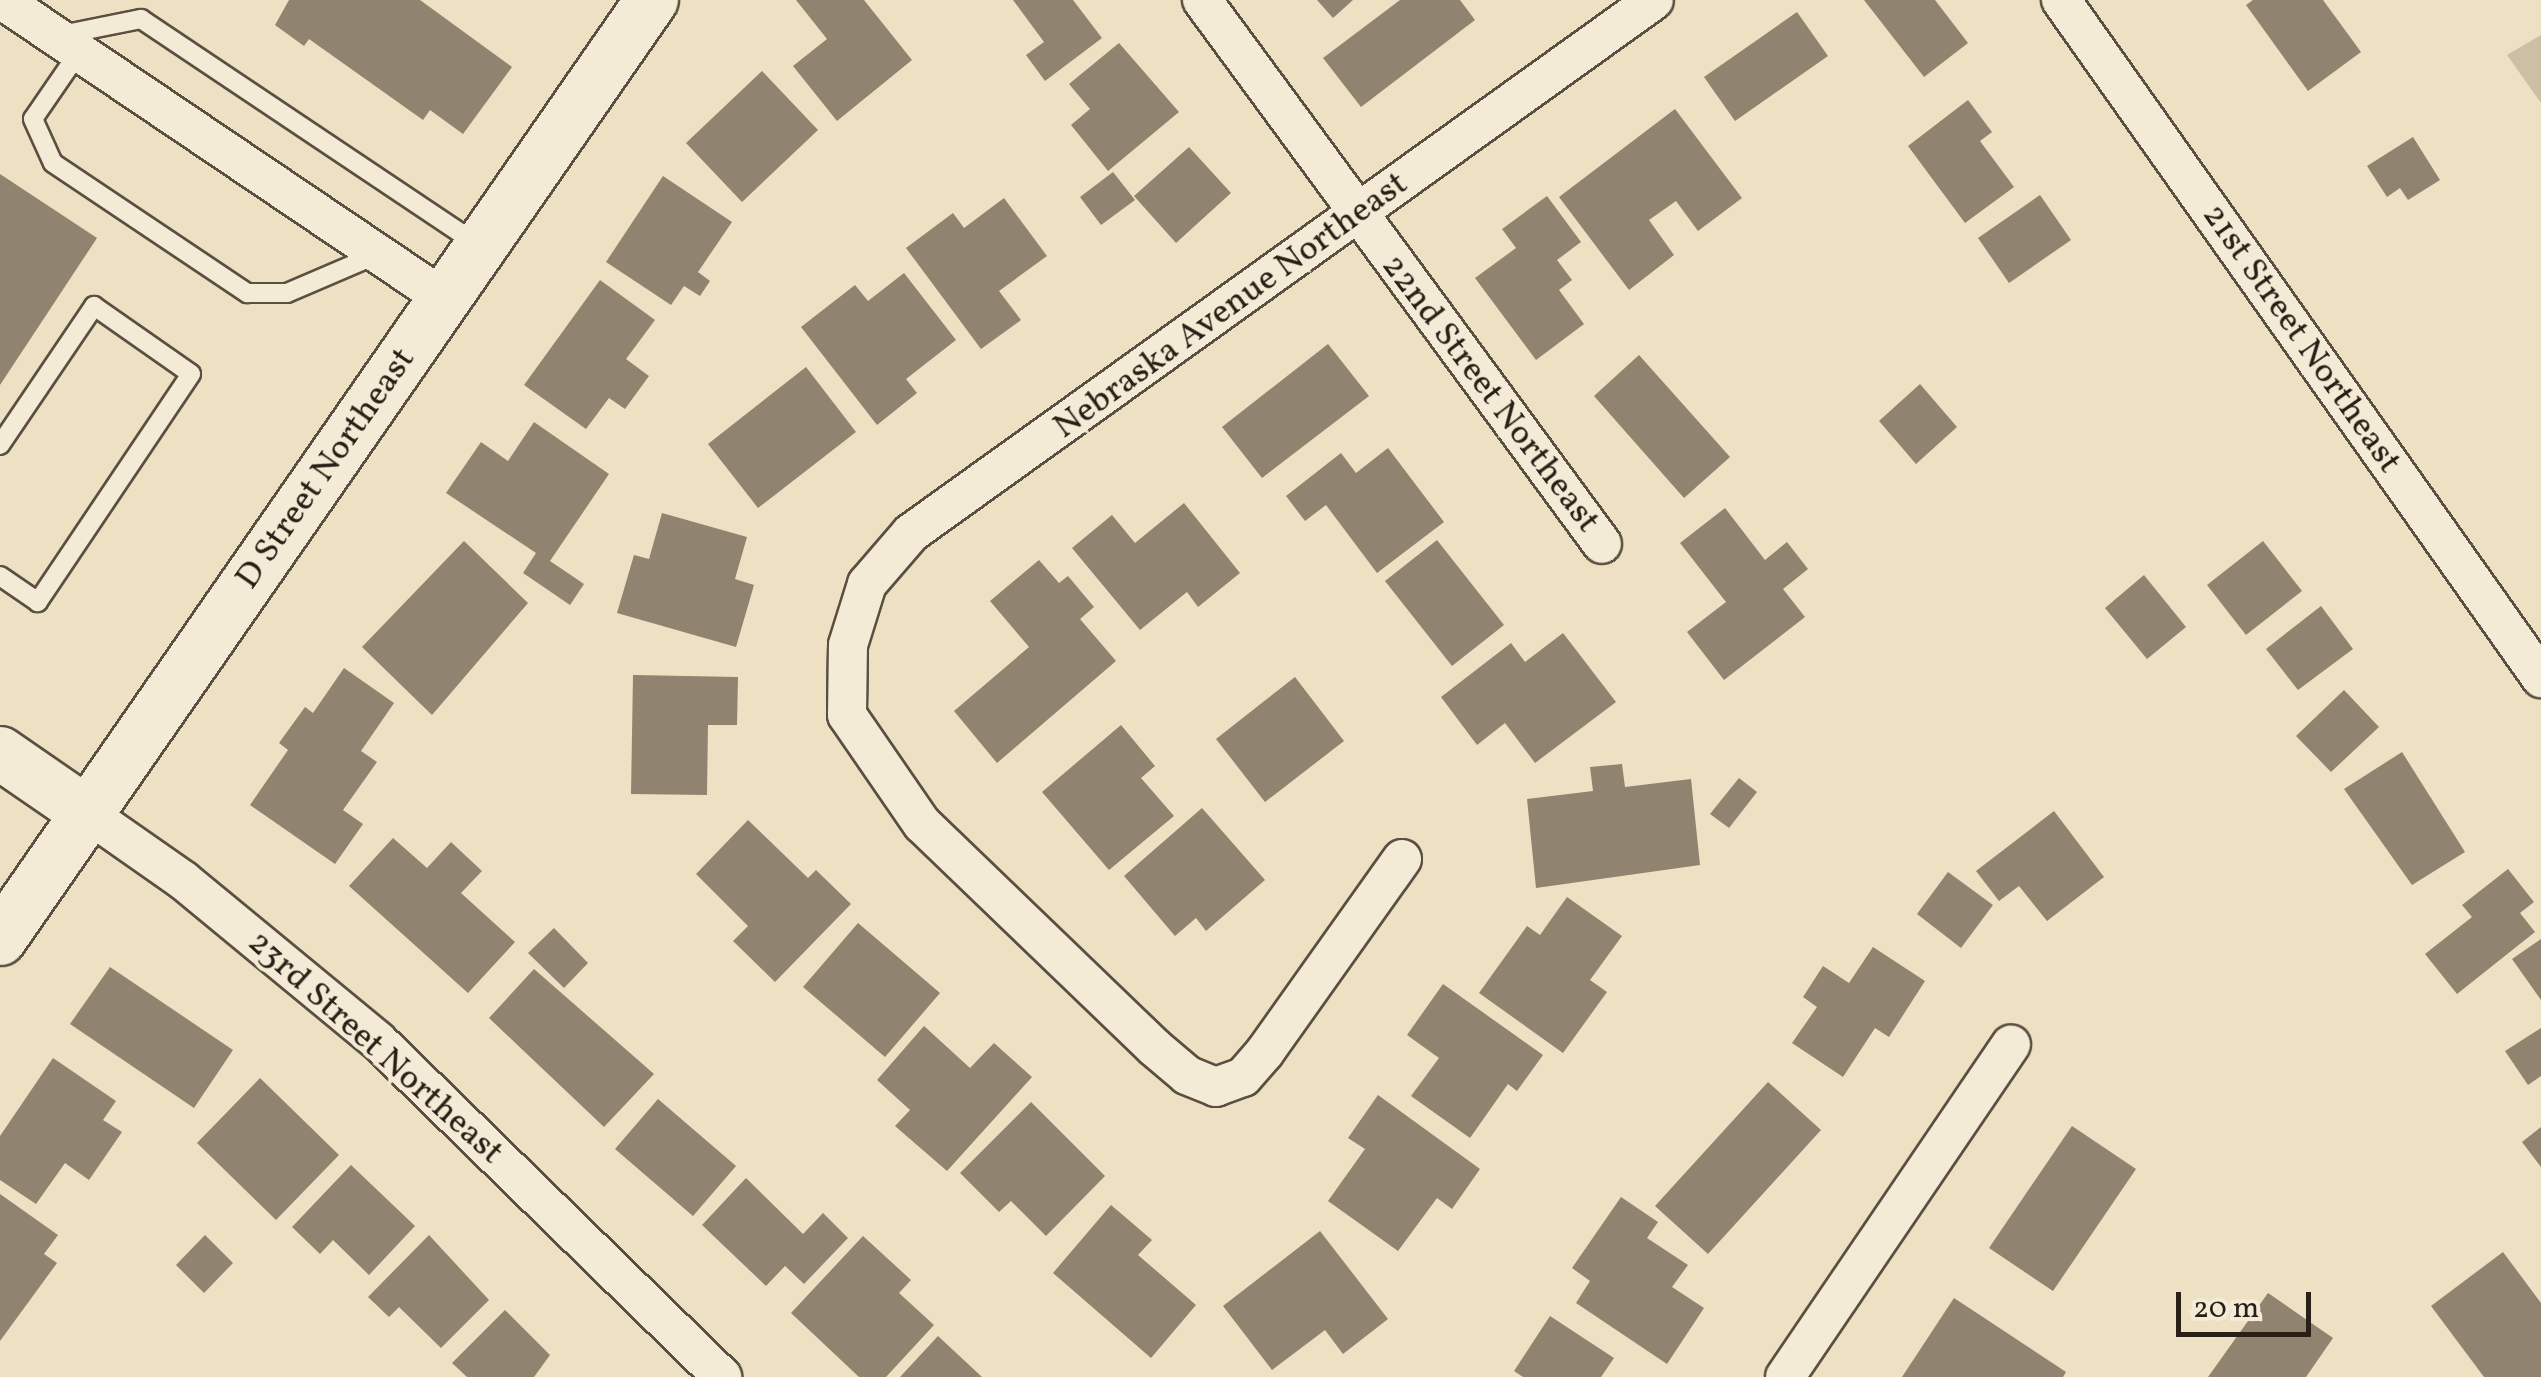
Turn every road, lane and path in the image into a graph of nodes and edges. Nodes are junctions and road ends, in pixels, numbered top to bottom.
1 (2, 0) edge
2 (652, 0) edge
3 (1202, 0) edge
4 (2061, 0) edge
5 (1640, 4) edge
6 (67, 44) junction
7 (1356, 214) junction
8 (481, 246) junction
9 (378, 254) junction
10 (444, 300) junction
11 (0, 445) edge
12 (1602, 544) dead end
13 (0, 576) edge
14 (2541, 678) edge
15 (0, 753) edge
16 (87, 813) junction
17 (1402, 859) dead end
18 (0, 939) edge
19 (2012, 1044) dead end
20 (722, 1377) edge
21 (1784, 1377) edge

1 - 6 street
2 - 8 street, D Street Northeast
3 - 7 street, 22nd Street Northeast
4 - 14 street, 21st Street Northeast
5 - 7 street, Nebraska Avenue Northeast
6 - 8 lane
6 - 9 street
6 - 9 lane
7 - 12 street, 22nd Street Northeast
7 - 17 street, Nebraska Avenue Northeast
8 - 10 street, D Street Northeast
9 - 10 street
10 - 16 street, D Street Northeast
11 - 13 lane
15 - 16 street, 23rd Street Northeast
16 - 18 street, D Street Northeast
16 - 20 street, 23rd Street Northeast
19 - 21 street

